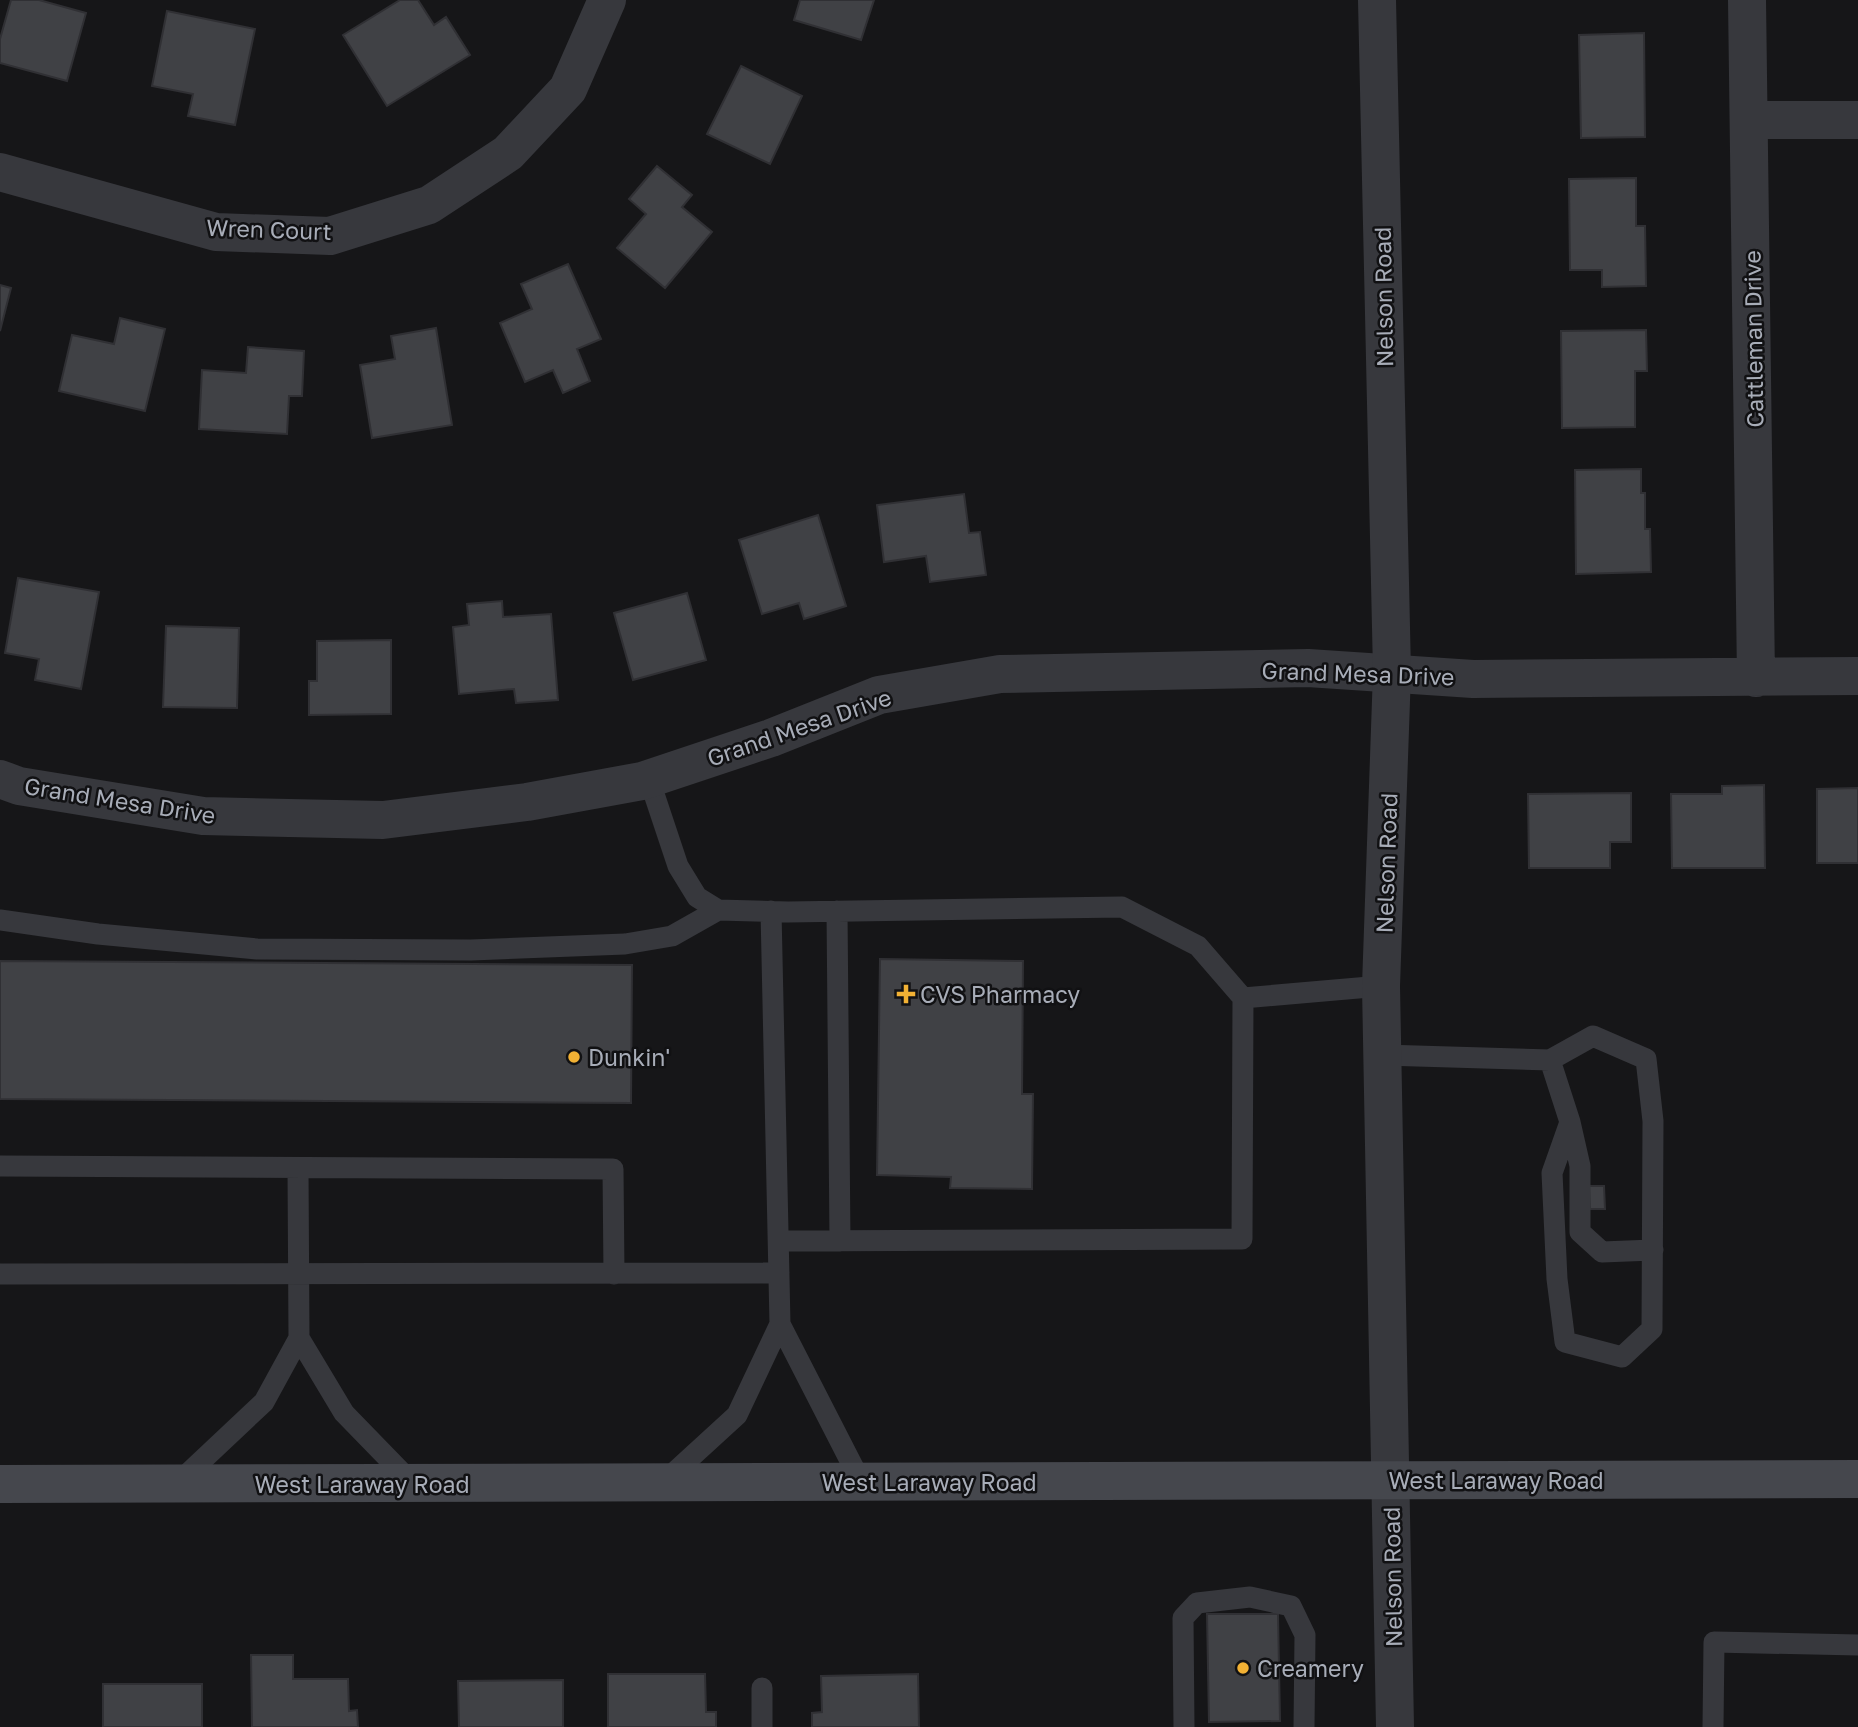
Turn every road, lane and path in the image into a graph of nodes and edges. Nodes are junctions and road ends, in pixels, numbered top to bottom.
1 (607, 0) edge
2 (1377, 0) edge
3 (1747, 0) edge
4 (1751, 120) junction
5 (1858, 120) edge
6 (0, 172) edge
7 (1392, 672) junction
8 (1858, 676) edge
9 (1756, 678) junction
10 (0, 779) edge
11 (649, 779) junction
12 (718, 910) junction
13 (771, 911) junction
14 (837, 911) junction
15 (0, 920) edge
16 (1381, 986) junction
17 (1242, 998) junction
18 (1383, 1055) junction
19 (1550, 1060) junction
20 (1570, 1122) junction
21 (0, 1166) edge
22 (298, 1168) junction
23 (779, 1241) junction
24 (840, 1241) junction
25 (1653, 1250) junction
26 (779, 1273) junction
27 (0, 1274) edge
28 (299, 1274) junction
29 (614, 1274) junction
30 (780, 1324) junction
31 (299, 1338) junction
32 (1858, 1479) edge
33 (1390, 1480) junction
34 (861, 1482) junction
35 (413, 1483) junction
36 (663, 1483) junction
37 (0, 1484) edge
38 (178, 1484) junction
39 (1858, 1645) edge
40 (762, 1688) dead end
41 (762, 1727) edge
42 (1184, 1727) edge
43 (1304, 1727) edge
44 (1395, 1727) edge
45 (1713, 1727) edge

1 - 6 street, Wren Court
2 - 7 street, Nelson Road
3 - 4 street, Cattleman Drive
4 - 5 street
4 - 9 street, Cattleman Drive
7 - 9 street, Grand Mesa Drive
7 - 11 street, Grand Mesa Drive
7 - 16 street, Nelson Road
8 - 9 street, Grand Mesa Drive
10 - 11 street, Grand Mesa Drive
11 - 12 lane
12 - 13 lane
12 - 15 lane
13 - 14 lane
13 - 23 lane
14 - 17 lane
14 - 24 lane
16 - 17 lane
16 - 18 street, Nelson Road
17 - 24 lane
18 - 19 lane
18 - 33 street, Nelson Road
19 - 20 lane
19 - 25 lane
20 - 25 lane
20 - 25 lane
21 - 22 lane
22 - 28 lane
22 - 29 lane
23 - 24 lane
23 - 26 lane
26 - 29 lane
26 - 30 lane
27 - 28 lane
28 - 29 lane
28 - 31 lane
30 - 34 lane
30 - 36 lane
31 - 35 lane
31 - 38 lane
32 - 33 main road, West Laraway Road
33 - 34 main road, West Laraway Road
33 - 44 street, Nelson Road
34 - 36 main road, West Laraway Road
35 - 36 main road, West Laraway Road
35 - 38 main road, West Laraway Road
37 - 38 main road, West Laraway Road
39 - 45 lane
40 - 41 lane
42 - 43 lane

